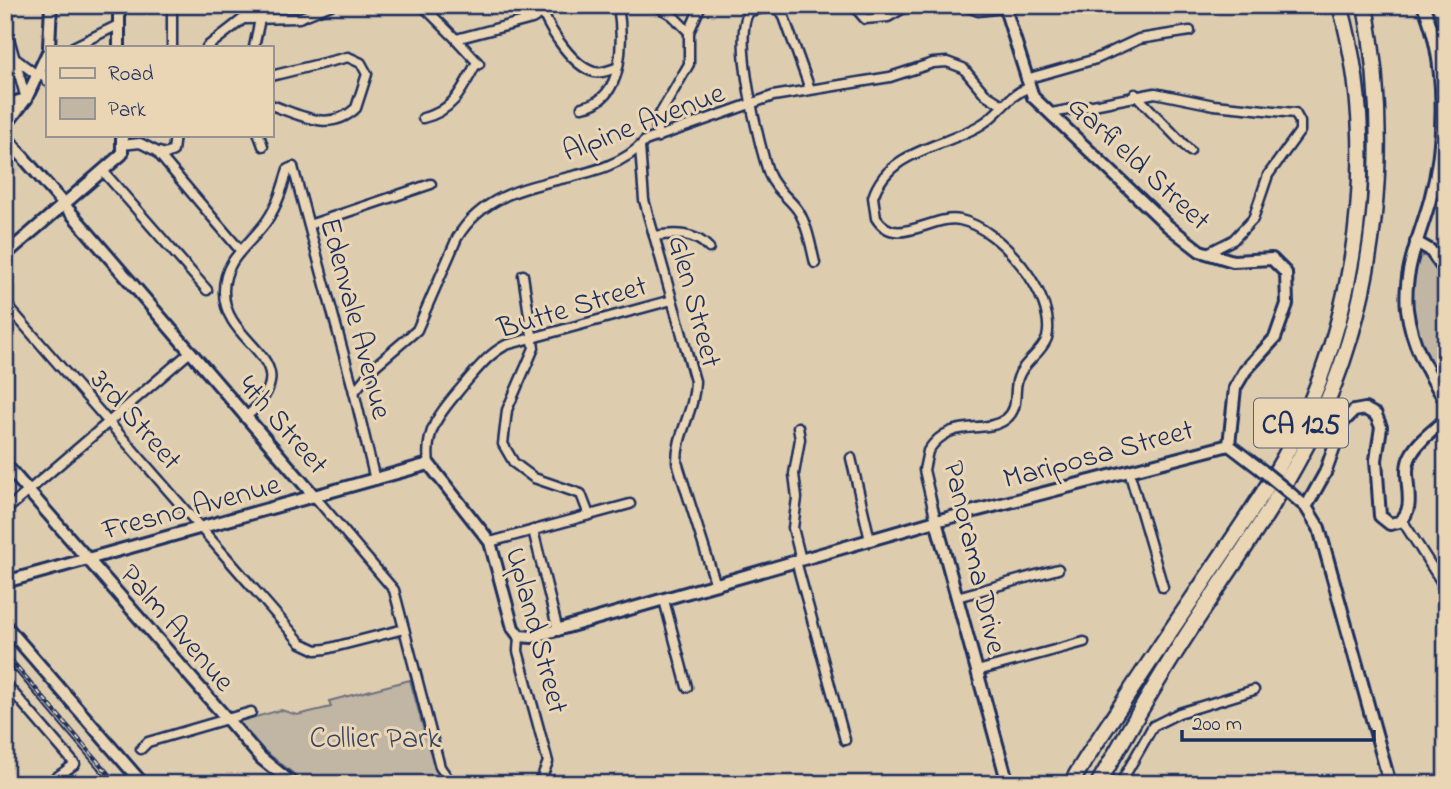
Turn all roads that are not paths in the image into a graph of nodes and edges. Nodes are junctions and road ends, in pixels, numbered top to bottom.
1 (51, 5) edge
2 (119, 5) edge
3 (172, 5) edge
4 (331, 5) edge
5 (422, 5) edge
6 (556, 5) edge
7 (618, 5) edge
8 (655, 5) edge
9 (701, 5) edge
10 (853, 5) edge
11 (908, 5) edge
12 (964, 5) edge
13 (1340, 5) edge
14 (1365, 5) edge
15 (1423, 5) edge
16 (1005, 6) edge
17 (543, 13) junction
18 (260, 19) junction
19 (5, 24) edge
20 (118, 25) junction
21 (1190, 31) dead end
22 (689, 32) junction
23 (456, 39) junction
24 (49, 46) edge
25 (75, 46) edge
26 (119, 46) edge
27 (172, 46) edge
28 (208, 46) edge
29 (254, 46) edge
30 (15, 58) junction
31 (616, 68) junction
32 (42, 76) edge
33 (273, 76) edge
34 (1027, 83) junction
35 (810, 89) junction
36 (1135, 94) junction
37 (26, 99) junction
38 (751, 103) junction
39 (1001, 104) junction
40 (5, 105) edge
41 (273, 106) edge
42 (582, 107) dead end
43 (1052, 113) junction
44 (423, 118) dead end
45 (5, 126) edge
46 (5, 136) edge
47 (175, 136) edge
48 (259, 136) edge
49 (658, 137) junction
50 (122, 140) edge
51 (263, 146) dead end
52 (640, 147) junction
53 (156, 151) junction
54 (1190, 151) dead end
55 (103, 170) junction
56 (431, 184) dead end
57 (62, 206) junction
58 (309, 225) junction
59 (654, 236) junction
60 (1416, 242) junction
61 (709, 248) dead end
62 (240, 250) junction
63 (1208, 253) junction
64 (5, 255) edge
65 (816, 264) dead end
66 (1446, 272) edge
67 (523, 275) dead end
68 (207, 290) dead end
69 (672, 300) junction
70 (5, 303) edge
71 (534, 338) junction
72 (189, 353) junction
73 (354, 392) junction
74 (1446, 402) edge
75 (245, 418) junction
76 (1446, 419) edge
77 (110, 421) junction
78 (798, 427) dead end
79 (1229, 444) junction
80 (851, 458) dead end
81 (5, 464) edge
82 (429, 464) junction
83 (1129, 471) junction
84 (374, 480) junction
85 (29, 491) junction
86 (315, 497) junction
87 (630, 504) dead end
88 (1306, 507) junction
89 (5, 511) edge
90 (589, 515) junction
91 (1402, 520) junction
92 (936, 521) junction
93 (201, 528) junction
94 (533, 530) junction
95 (870, 540) junction
96 (490, 542) junction
97 (87, 560) junction
98 (799, 560) junction
99 (1058, 569) dead end
100 (5, 582) edge
101 (716, 585) junction
102 (1163, 587) dead end
103 (1446, 589) edge
104 (957, 597) junction
105 (664, 600) junction
106 (5, 625) edge
107 (404, 629) junction
108 (558, 631) junction
109 (519, 636) junction
110 (1084, 642) dead end
111 (977, 671) junction
112 (5, 683) edge
113 (687, 687) dead end
114 (1254, 690) dead end
115 (251, 712) dead end
116 (226, 719) junction
117 (845, 740) dead end
118 (141, 749) dead end
119 (47, 784) edge
120 (143, 784) edge
121 (293, 784) edge
122 (452, 784) edge
123 (539, 784) edge
124 (1008, 784) edge
125 (1071, 784) edge
126 (1098, 784) edge
127 (1120, 784) edge
128 (1390, 784) edge

1 - 24 street
2 - 20 street
3 - 27 street
4 - 18 street
5 - 23 street
6 - 17 street
7 - 31 street
8 - 22 street
9 - 22 street
10 - 11 street
12 - 16 street
13 - 125 highway, CA 125
14 - 126 highway, CA 125
15 - 60 street
16 - 34 street, Garfield Street
17 - 23 street
17 - 31 street
18 - 28 street
18 - 29 street
19 - 30 street
20 - 25 street
20 - 26 street
21 - 34 street
22 - 49 street
23 - 44 street
30 - 32 street
30 - 37 street
31 - 42 street
32 - 37 street
33 - 41 street
34 - 39 street
34 - 43 street, Garfield Street
35 - 38 street, Alpine Avenue
35 - 38 street
35 - 39 street, Alpine Avenue
36 - 43 street
36 - 54 street
36 - 63 street
37 - 40 street
37 - 45 street
38 - 49 street, Alpine Avenue
38 - 65 street
39 - 92 street, Panorama Drive
43 - 63 street, Garfield Street
46 - 57 street, 4th Street
47 - 53 street
48 - 51 street
49 - 52 street, Alpine Avenue
50 - 53 street
50 - 55 street
52 - 59 street, Glen Street
52 - 73 street, Alpine Avenue
53 - 62 street
55 - 57 street
55 - 68 street
56 - 58 street
57 - 64 street
57 - 72 street, 4th Street
58 - 62 street, Edenvale Avenue
58 - 73 street, Edenvale Avenue
59 - 61 street
59 - 69 street, Glen Street
60 - 66 street
60 - 74 street
62 - 75 street
63 - 79 street, Garfield Street
67 - 71 street
69 - 71 street, Butte Street
69 - 101 street, Glen Street
70 - 77 street, 3rd Street
71 - 82 street, Butte Street
71 - 90 street
72 - 75 street, 4th Street
72 - 77 street
73 - 84 street, Edenvale Avenue
75 - 86 street, 4th Street
76 - 91 street
77 - 85 street
77 - 93 street, 3rd Street
78 - 98 street
79 - 83 street, Mariposa Street
79 - 88 street, Mariposa Street, bridge
80 - 95 street
81 - 85 street, Palm Avenue
82 - 84 street, Fresno Avenue
82 - 96 street, Upland Street
83 - 92 street, Mariposa Street
83 - 102 street
84 - 86 street, Fresno Avenue
85 - 89 street
85 - 97 street, Palm Avenue
86 - 93 street, Fresno Avenue
86 - 107 street, 4th Street
87 - 90 street
88 - 91 street
88 - 128 street
90 - 94 street
91 - 103 street
92 - 95 street, Mariposa Street
92 - 104 street, Panorama Drive
93 - 97 street, Fresno Avenue
93 - 107 street, 3rd Street
94 - 96 street
94 - 108 street
95 - 98 street, Mariposa Street
96 - 109 street, Upland Street
97 - 100 street, Fresno Avenue
97 - 116 street, Palm Avenue
98 - 101 street, Mariposa Street
98 - 117 street
99 - 104 street
101 - 105 street, Mariposa Street
104 - 111 street, Panorama Drive
105 - 108 street, Mariposa Street
105 - 113 street
106 - 120 street
107 - 122 street, 4th Street
108 - 109 street, Mariposa Street
109 - 123 street, Upland Street
110 - 111 street
111 - 124 street, Panorama Drive
112 - 119 street
114 - 127 street
115 - 116 street
116 - 118 street
116 - 121 street, Palm Avenue

